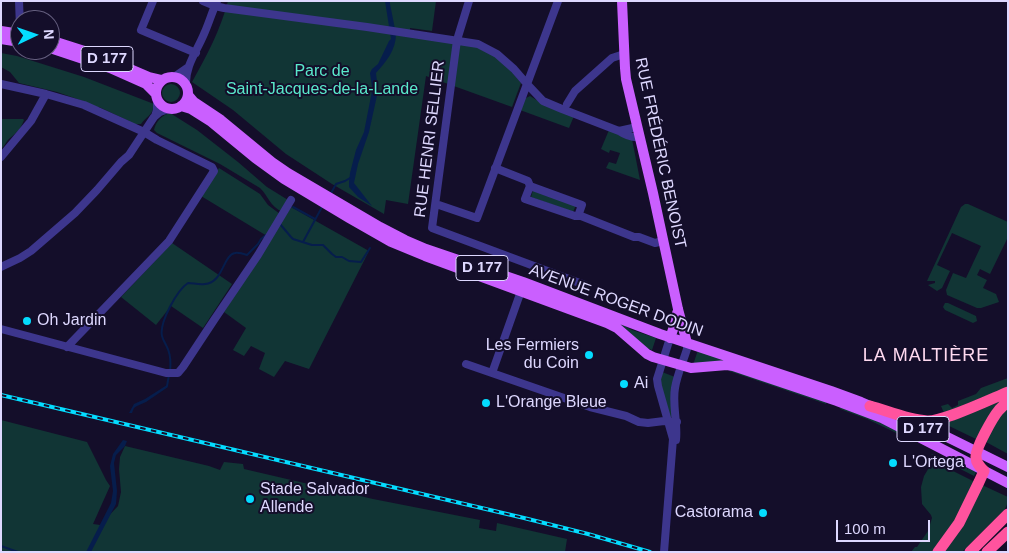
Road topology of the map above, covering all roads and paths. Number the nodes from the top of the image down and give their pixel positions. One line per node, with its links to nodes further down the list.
1 (153, 1): 10 (street)
2 (203, 1): 6 (street)
3 (470, 1): 7 (street, RUE HENRI SELLIER)
4 (558, 1): 16 (street)
5 (622, 1): 11 (main road, RUE FRÉDÉRIC BENOIST)
6 (216, 4): 7 (street); 10 (street)
7 (457, 40): 16 (street); 31 (street, RUE HENRI SELLIER)
8 (60, 43): 14 (main road, D 177)
9 (60, 51): 19 (main road, D 177)
10 (196, 54): 12 (street)
11 (624, 55): 20 (street); 25 (main road, RUE FRÉDÉRIC BENOIST)
12 (187, 68): 13 (street); 17 (street)
13 (174, 77): 14 (main road); 17 (main road)
14 (162, 80): 19 (main road)
15 (1, 84): 18 (street)
16 (527, 84): 25 (street); 27 (street)
17 (187, 90): 21 (main road); 29 (main road, AVENUE ROGER DODIN)
18 (46, 94): 24 (street); 26 (street)
19 (156, 97): 22 (main road); 23 (street)
20 (567, 104)
21 (181, 106): 22 (main road); 29 (main road, AVENUE ROGER DODIN)
22 (168, 109): 23 (street)
23 (154, 118): 24 (street)
24 (144, 132): 35 (street); 42 (street)
25 (639, 132): 34 (main road, RUE FRÉDÉRIC BENOIST)
26 (2, 156)
27 (495, 168): 28 (street); 31 (street)
28 (530, 186): 33 (street); 33 (street)
29 (308, 189): 32 (main road, AVENUE ROGER DODIN)
30 (291, 200): 42 (street)
31 (436, 204): 36 (street, RUE HENRI SELLIER)
32 (351, 215): 37 (main road, AVENUE ROGER DODIN / D 177); 40 (main road, AVENUE ROGER DODIN / D 177)
33 (578, 216): 34 (street)
34 (663, 241): 38 (main road, RUE FRÉDÉRIC BENOIST)
35 (1, 267)
36 (585, 285)
37 (521, 291): 43 (main road, AVENUE ROGER DODIN / D 177); 46 (street)
38 (678, 309): 40 (main road, RUE FRÉDÉRIC BENOIST); 41 (main road, RUE FRÉDÉRIC BENOIST)
39 (1, 329): 42 (street)
40 (670, 338): 41 (main road, AVENUE ROGER DODIN / D 177); 43 (street)
41 (687, 343): 45 (street); 49 (main road, AVENUE ROGER DODIN / D 177)
42 (67, 347)
43 (663, 360): 45 (main road, AVENUE ROGER DODIN / D 177); 50 (street)
44 (466, 364): 46 (street)
45 (681, 366): 51 (street); 52 (main road, AVENUE ROGER DODIN / D 177)
46 (492, 373): 50 (street)
47 (1008, 392): 49 (highway)
48 (1008, 401): 53 (highway)
49 (870, 406): 53 (main road, AVENUE ROGER DODIN / D 177)
50 (667, 421): 51 (street); 60 (street)
51 (677, 422): 60 (street)
52 (931, 444): 53 (main road); 55 (main road, AVENUE ROGER DODIN / D 177)
53 (976, 455): 54 (main road, D 177); 55 (highway)
54 (1008, 467)
55 (986, 468): 56 (main road); 57 (main road, D 177); 62 (highway)
56 (1008, 474)
57 (1008, 483)
58 (1008, 514): 63 (highway)
59 (1008, 532): 64 (highway)
60 (666, 541): 61 (street)
61 (665, 552)
62 (938, 552)
63 (970, 552)
64 (987, 552)

